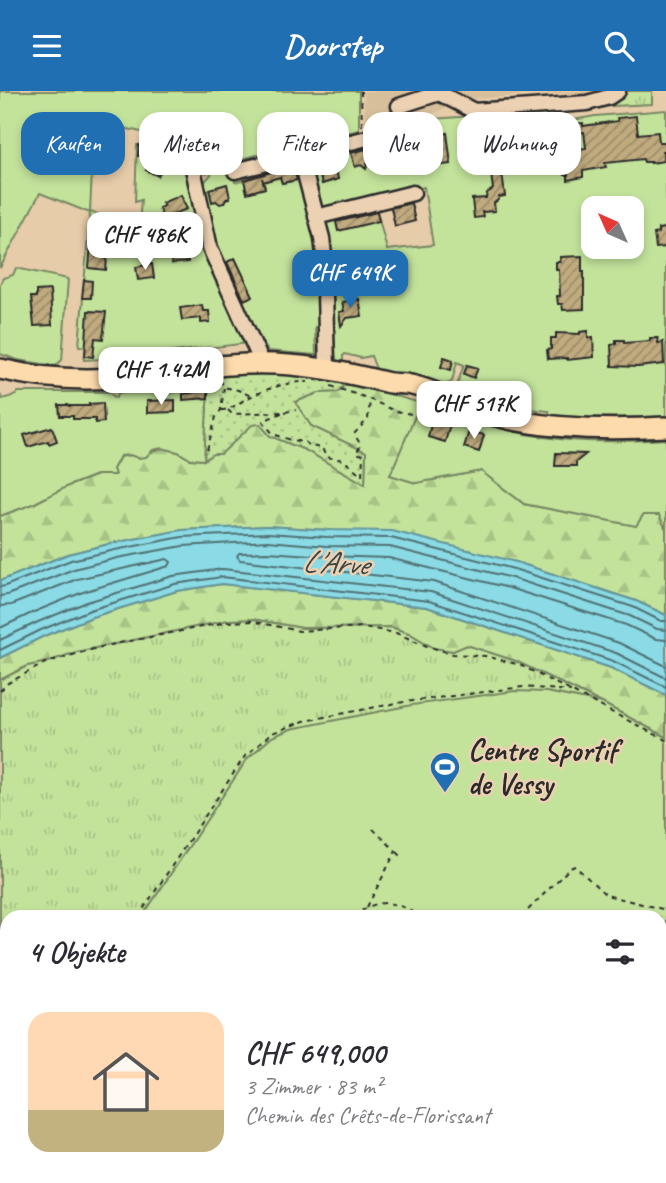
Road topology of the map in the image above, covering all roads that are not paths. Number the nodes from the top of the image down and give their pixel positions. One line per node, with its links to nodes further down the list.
1 (618, 91): 2 (street)
2 (399, 106)
3 (194, 175): 7 (street)
4 (305, 175): 6 (street)
5 (413, 193): 6 (street)
6 (316, 217): 9 (street)
7 (259, 363): 8 (main road); 9 (main road)
8 (0, 369)
9 (329, 377): 10 (main road)
10 (666, 427)

